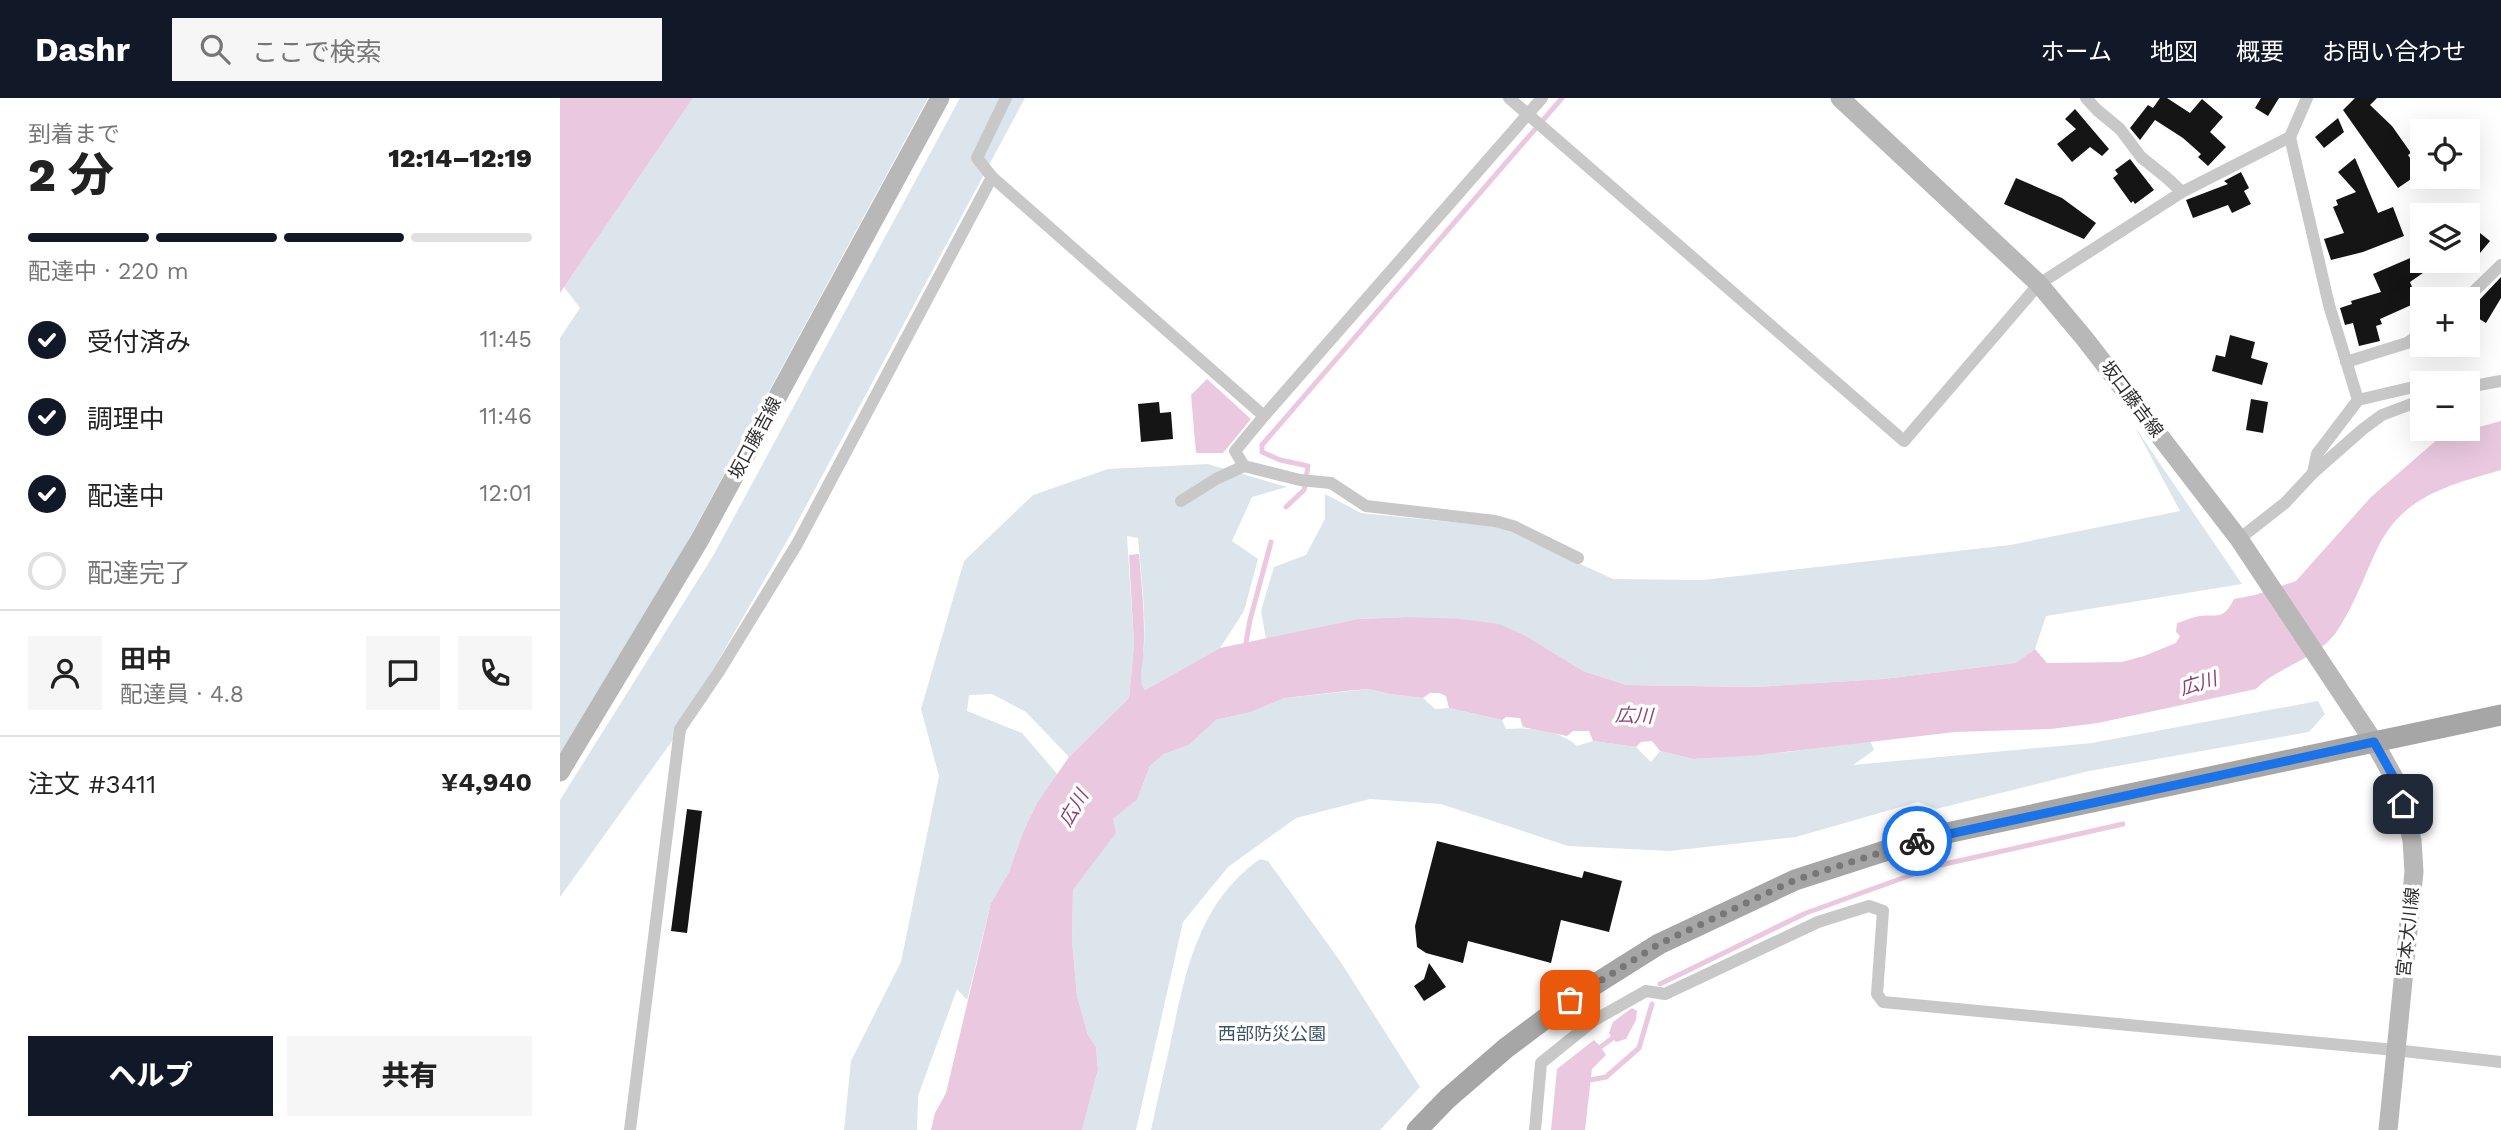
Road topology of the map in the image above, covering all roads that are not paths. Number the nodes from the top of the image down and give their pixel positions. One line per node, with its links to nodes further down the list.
1 (940, 98): 30 (main road, 坂口藤吉線)
2 (1006, 98): 10 (street)
3 (1509, 98): 8 (street)
4 (1542, 98): 8 (street)
5 (1840, 98): 13 (main road, 坂口藤吉線)
6 (2086, 98): 11 (street)
7 (2307, 98): 9 (street)
8 (1530, 116): 13 (street); 22 (street)
9 (2290, 137): 11 (street); 16 (street)
10 (992, 177): 22 (street); 33 (street)
11 (2182, 192): 13 (street)
12 (2501, 265): 14 (street)
13 (2039, 285): 26 (main road, 坂口藤吉線)
14 (2478, 287)
15 (2410, 341): 16 (street)
16 (2346, 362): 20 (street)
17 (2501, 381): 18 (street)
18 (2480, 385)
19 (2410, 388): 20 (street)
20 (2358, 400): 24 (street)
21 (2410, 404): 24 (street)
22 (1264, 416): 23 (street)
23 (1244, 466): 25 (street); 27 (street)
24 (2313, 473): 26 (street)
25 (1181, 501)
26 (2242, 544): 29 (main road, 坂口藤吉線)
27 (1578, 558)
28 (2501, 715): 29 (main road)
29 (2374, 742): 31 (main road, 宮本大川線); 34 (main road)
30 (560, 772)
31 (2395, 1050): 32 (street); 35 (street); 36 (main road, 宮本大川線)
32 (2501, 1062)
33 (630, 1130)
34 (1417, 1130)
35 (1535, 1130)
36 (2388, 1130)

